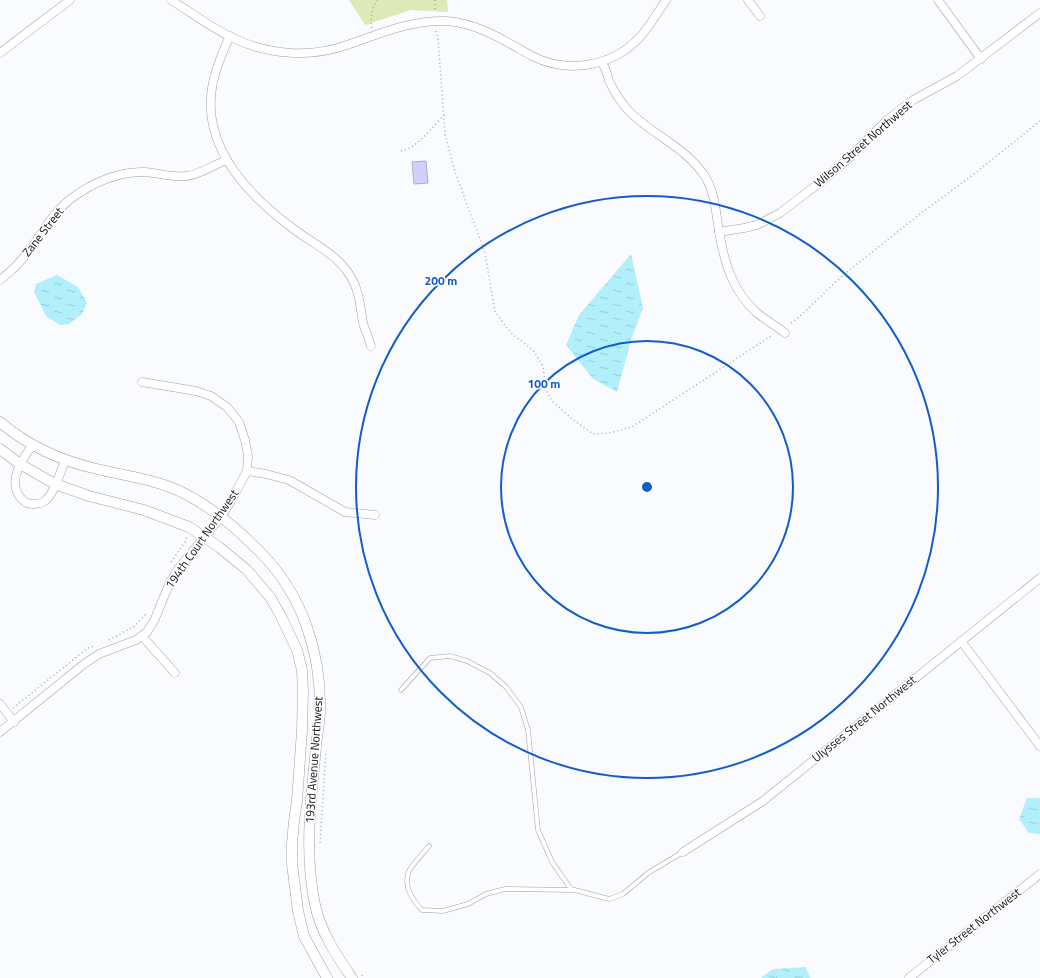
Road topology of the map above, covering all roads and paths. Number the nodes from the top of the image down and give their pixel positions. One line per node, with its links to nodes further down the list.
1 (70, 0): 14 (street)
2 (171, 0): 13 (street)
3 (377, 0): 12 (path)
4 (435, 0): 8 (path)
5 (666, 0): 16 (street)
6 (748, 0): 10 (street)
7 (938, 0): 15 (street)
8 (435, 12)
9 (1040, 13): 15 (street, Wilson Street Northwest)
10 (760, 16)
11 (435, 27): 17 (path)
12 (373, 35): 13 (street); 16 (street)
13 (230, 36): 20 (street)
14 (0, 53)
15 (982, 59): 21 (street, Wilson Street Northwest)
16 (601, 62): 21 (street)
17 (444, 115): 19 (path); 25 (path)
18 (1040, 121): 23 (path)
19 (401, 152)
20 (226, 160): 22 (street, Zane Street); 26 (street)
21 (719, 232): 24 (street)
22 (0, 280)
23 (790, 323)
24 (785, 333)
25 (771, 336)
26 (371, 346)
27 (142, 382): 33 (street, 194th Court Northwest)
28 (0, 422): 29 (street, 193rd Avenue Northwest)
29 (33, 444): 31 (street, 193rd Avenue Northwest); 32 (street)
30 (0, 449): 32 (street, 193rd Avenue Northwest)
31 (65, 460): 34 (street); 36 (street, 193rd Avenue Northwest)
32 (20, 464): 34 (street, 193rd Avenue Northwest); 34 (street)
33 (247, 471): 35 (street); 36 (street, 194th Court Northwest)
34 (55, 484): 38 (street, 193rd Avenue Northwest)
35 (376, 515)
36 (221, 517): 38 (street, 194th Court Northwest); 58 (street, 193rd Avenue Northwest)
37 (189, 533): 39 (path)
38 (204, 537): 42 (street, 194th Court Northwest); 57 (street, 193rd Avenue Northwest)
39 (170, 564)
40 (1040, 578): 44 (street, Ulysses Street Northwest)
41 (149, 612): 43 (path)
42 (142, 636): 46 (street); 50 (street, 194th Court Northwest)
43 (109, 640)
44 (961, 642): 52 (street); 54 (street, Ulysses Street Northwest)
45 (95, 645): 49 (path)
46 (175, 674)
47 (401, 690): 56 (lane)
48 (0, 704): 49 (street)
49 (7, 713): 50 (street)
50 (14, 722): 51 (street, 194th Court Northwest)
51 (0, 732)
52 (1040, 746)
53 (429, 846): 56 (lane)
54 (683, 852): 56 (lane)
55 (1040, 874): 59 (street, Tyler Street Northwest)
56 (576, 890)
57 (327, 978)
58 (352, 978)
59 (909, 978)

